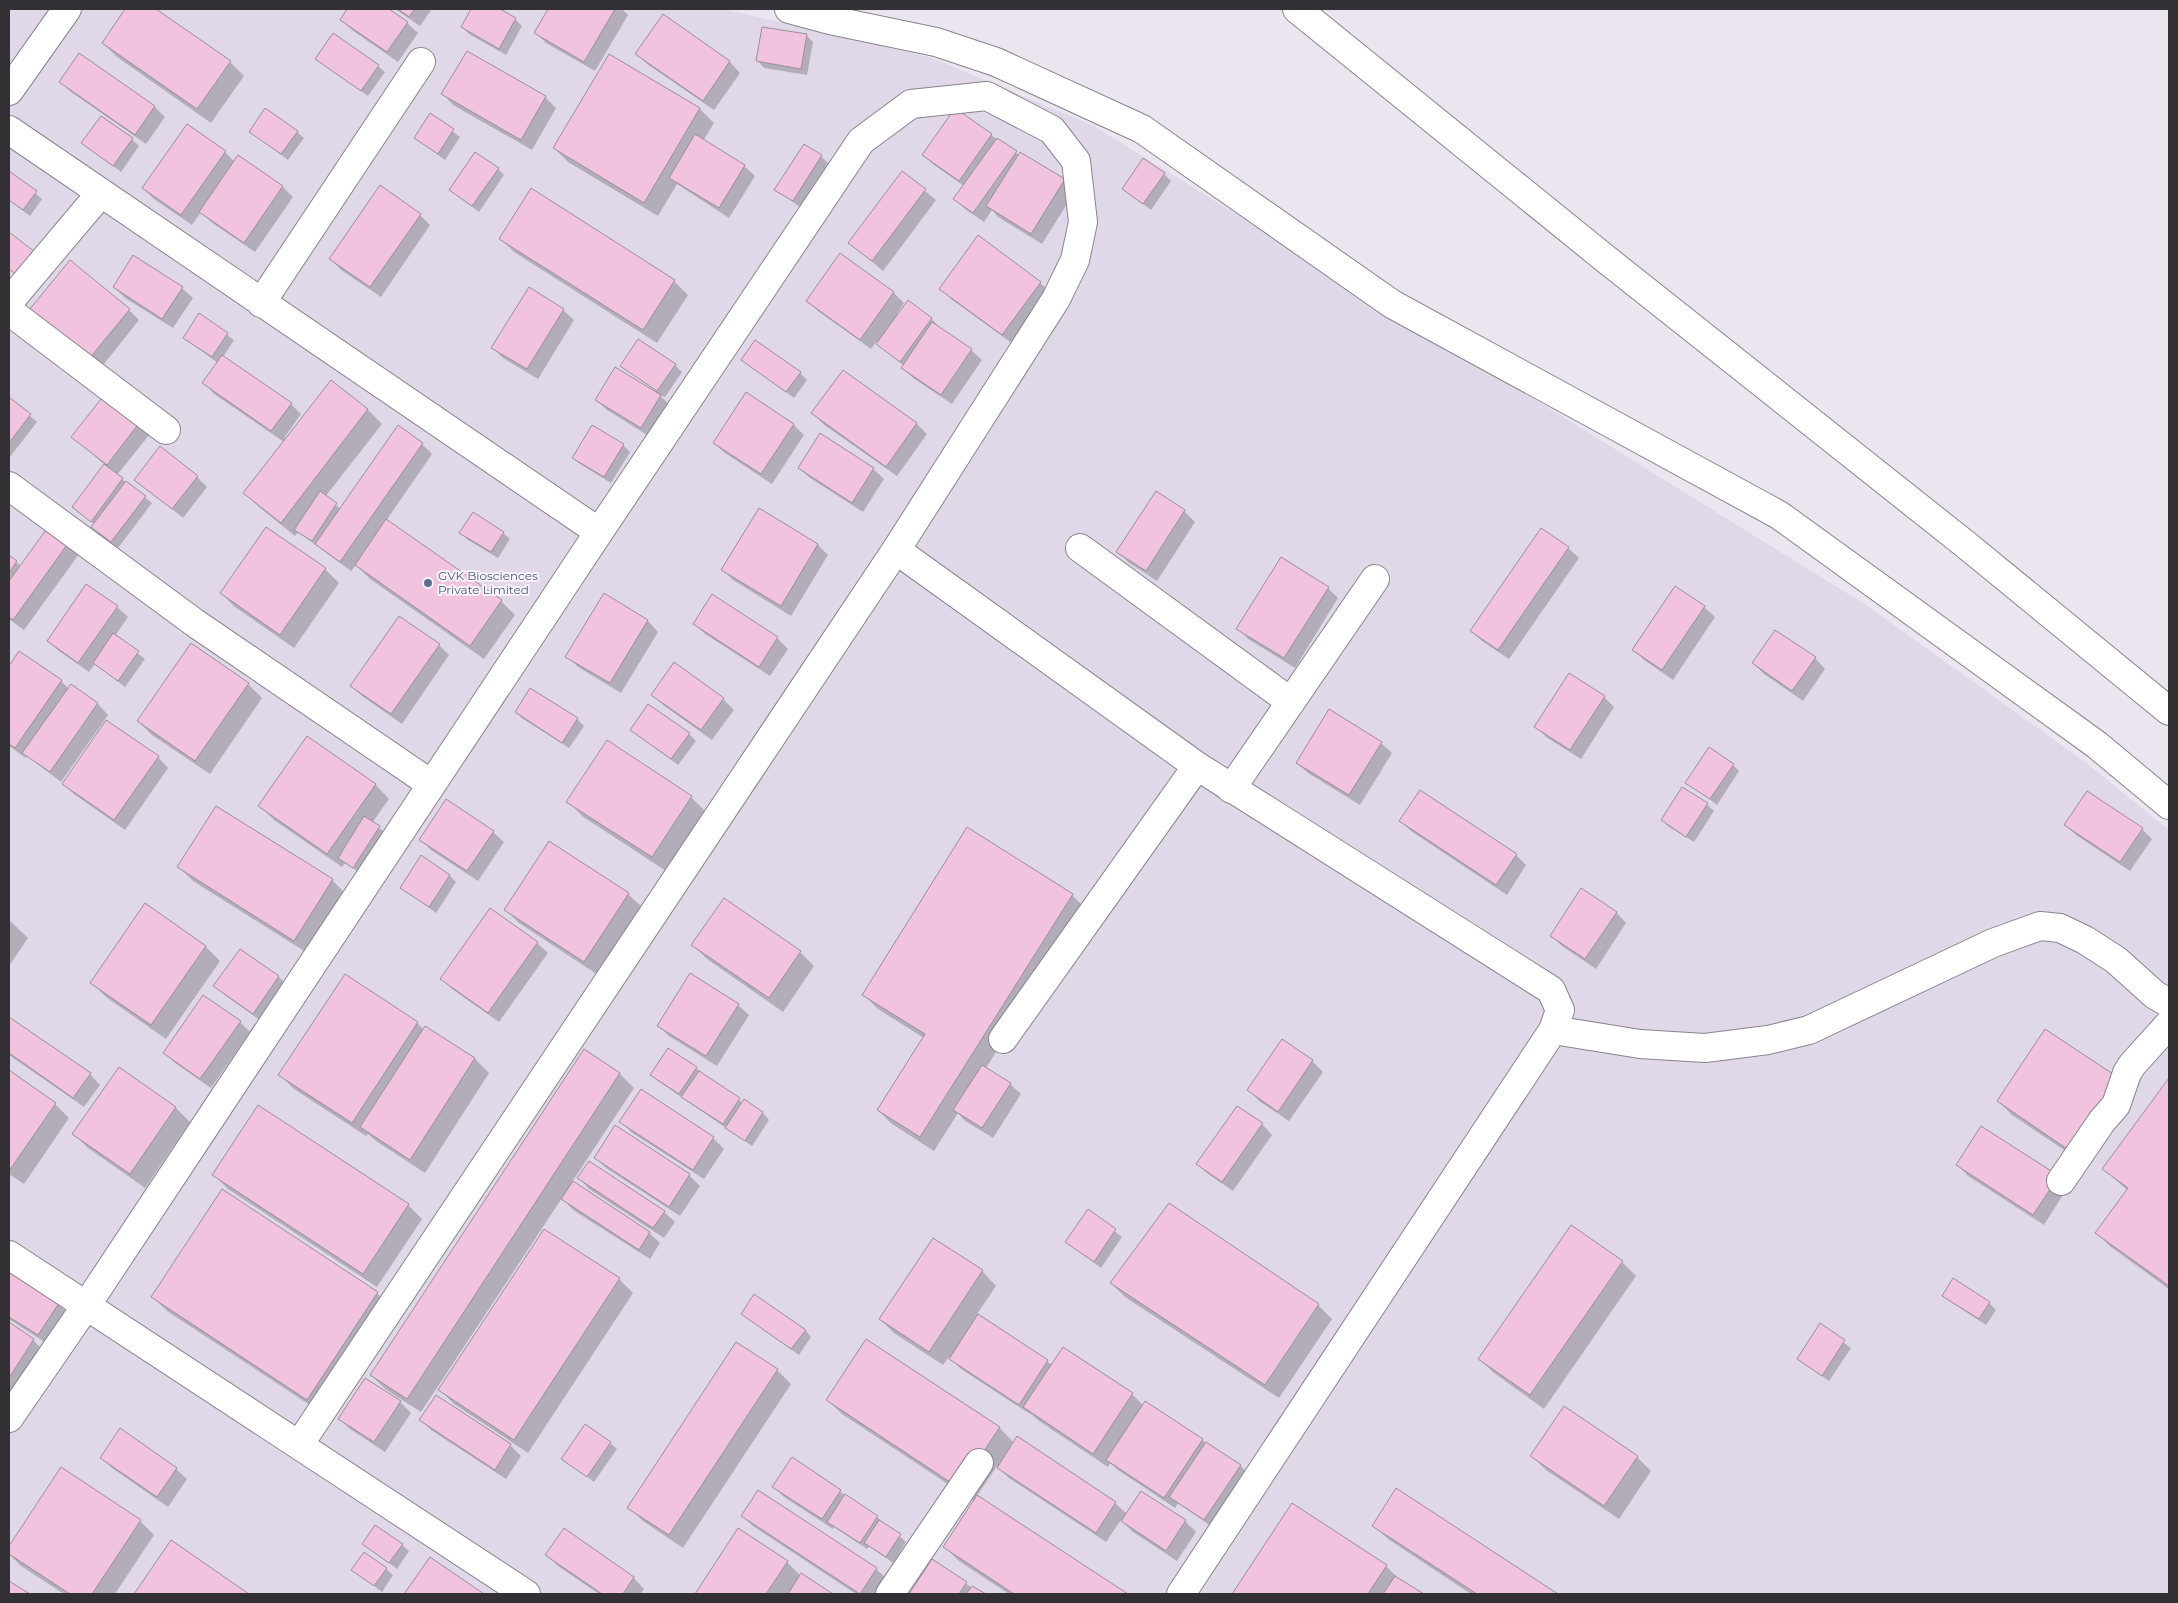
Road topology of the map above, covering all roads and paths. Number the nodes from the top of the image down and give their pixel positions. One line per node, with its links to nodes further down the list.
1 (67, 9): 6 (street)
2 (789, 9): 5 (street)
3 (1297, 9): 20 (street)
4 (421, 62): 11 (street)
5 (996, 62): 7 (street); 24 (street)
6 (9, 90)
7 (987, 96): 15 (street); 17 (street)
8 (9, 130): 9 (street)
9 (100, 194): 10 (street); 11 (street)
10 (9, 302)
11 (261, 303): 15 (street)
12 (9, 311): 13 (street)
13 (166, 430)
14 (9, 486): 22 (street)
15 (599, 532): 22 (street)
16 (1080, 548): 19 (street)
17 (896, 550): 21 (street); 33 (street)
18 (1375, 579): 19 (street)
19 (1291, 702): 23 (street)
20 (2169, 712)
21 (1197, 766): 23 (street); 28 (street)
22 (431, 784): 31 (street)
23 (1232, 789): 27 (street)
24 (2169, 805)
25 (2169, 1003): 27 (street)
26 (2169, 1024): 29 (street)
27 (1553, 1030): 37 (street)
28 (1003, 1039)
29 (2061, 1181)
30 (9, 1255): 31 (street)
31 (86, 1306): 32 (street); 33 (street)
32 (9, 1418)
33 (299, 1446): 35 (street)
34 (979, 1463): 36 (street)
35 (526, 1594)
36 (890, 1594)
37 (1181, 1594)

